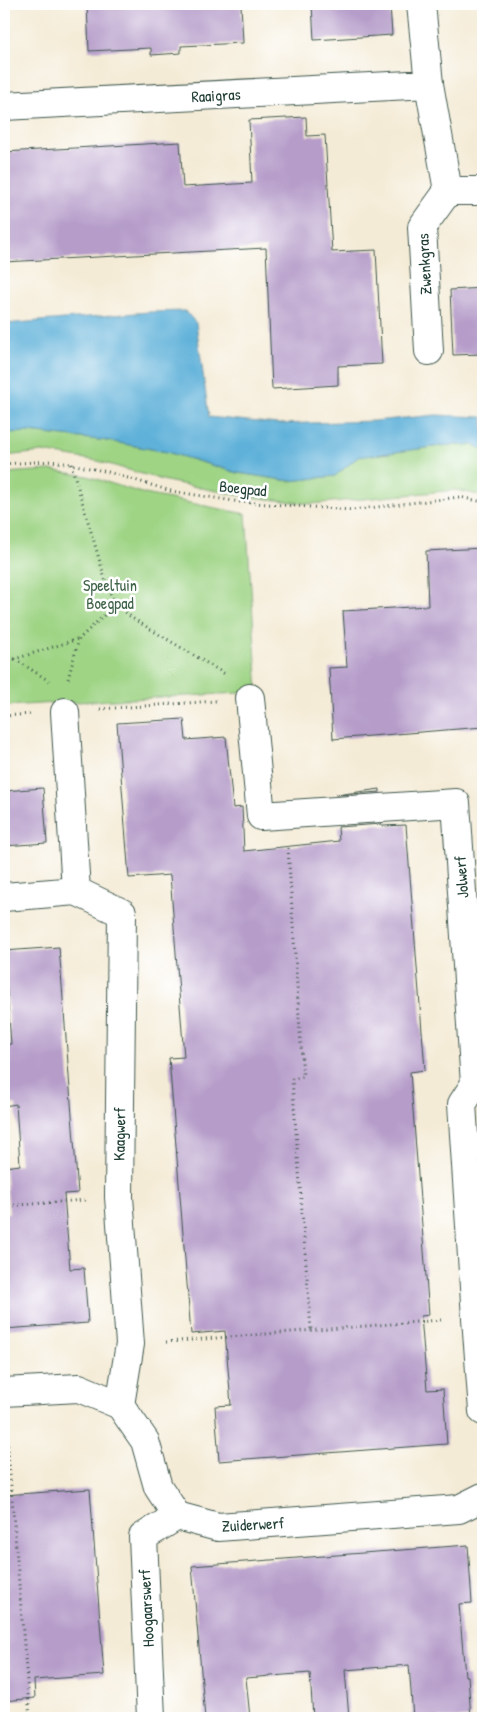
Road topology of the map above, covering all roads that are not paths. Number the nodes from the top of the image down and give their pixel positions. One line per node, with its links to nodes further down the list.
1 (421, 4): 2 (street)
2 (428, 84): 3 (street, Raaigras); 4 (street)
3 (4, 106)
4 (448, 191): 5 (street); 6 (street, Zwenkgras)
5 (483, 191)
6 (429, 351)
7 (250, 698): 11 (street, Jolwerf)
8 (65, 701): 9 (street)
9 (76, 891): 10 (street); 13 (street, Kaagwerf)
10 (4, 897)
11 (474, 921): 14 (street, Jolwerf)
12 (4, 1392): 13 (street)
13 (120, 1406): 16 (street)
14 (483, 1411)
15 (483, 1497): 16 (street, Zuiderwerf)
16 (177, 1516): 18 (street, Hoogaarswerf)
17 (143, 1718): 18 (street)
18 (151, 1718)

